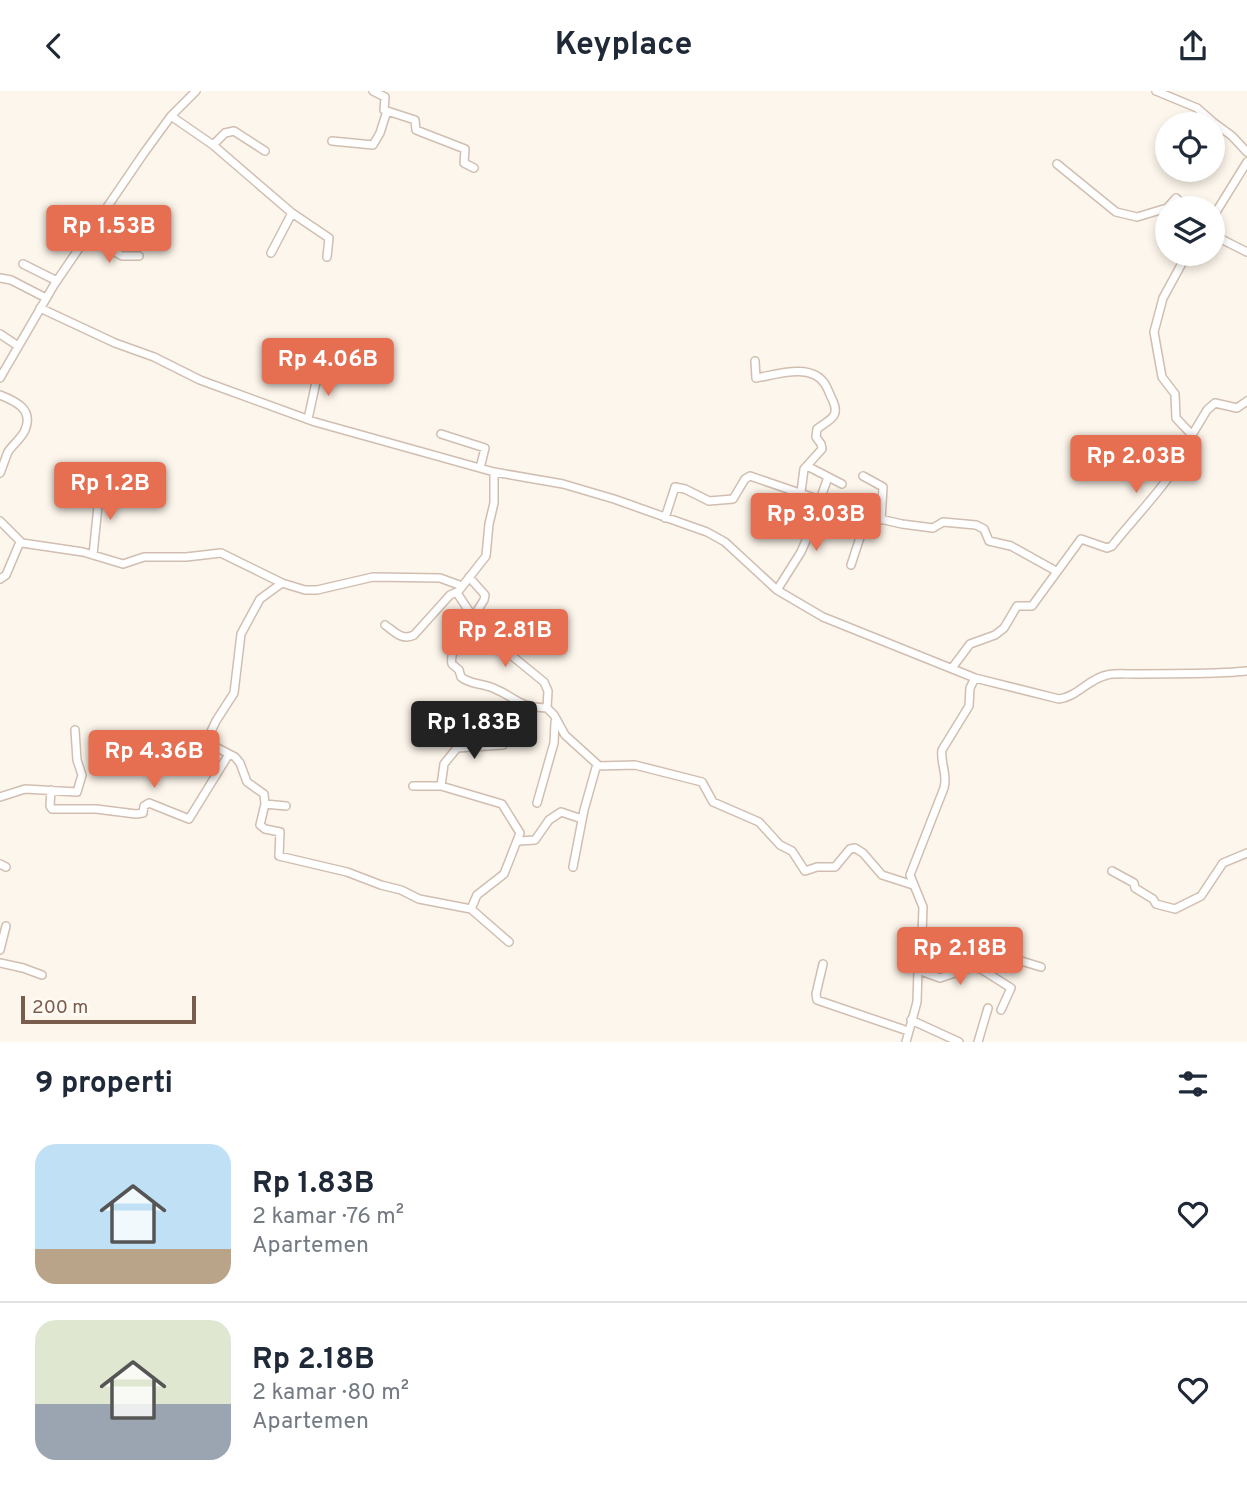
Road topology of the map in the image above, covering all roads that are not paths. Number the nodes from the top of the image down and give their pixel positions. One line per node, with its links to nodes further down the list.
1 (196, 91): 5 (street)
2 (373, 91): 4 (street)
3 (1156, 91): 9 (street)
4 (387, 111): 6 (street); 12 (street)
5 (171, 116): 7 (street); 16 (street)
6 (332, 141)
7 (213, 145): 8 (street); 15 (street)
8 (265, 151)
9 (1247, 152)
10 (1247, 162): 13 (street)
11 (1057, 165): 14 (street)
12 (474, 168)
13 (1225, 198)
14 (1155, 212)
15 (292, 213): 19 (street); 21 (street)
16 (87, 236): 20 (street); 25 (street)
17 (1225, 241): 18 (street)
18 (1247, 252)
19 (271, 253)
20 (139, 255)
21 (327, 257)
22 (23, 264): 25 (street)
23 (1180, 266): 37 (street)
24 (0, 278): 26 (street)
25 (58, 278): 26 (street)
26 (46, 298): 27 (street)
27 (40, 308): 29 (street); 35 (street)
28 (0, 334): 29 (street)
29 (18, 346): 32 (street)
30 (336, 361): 35 (street)
31 (755, 361): 38 (street)
32 (0, 378)
33 (0, 395): 41 (street)
34 (1247, 401): 37 (street)
35 (308, 419): 39 (street)
36 (441, 434): 39 (street)
37 (1192, 435): 55 (street)
38 (807, 466): 43 (street); 46 (street)
39 (480, 468): 40 (street)
40 (494, 472): 49 (street); 56 (street)
41 (0, 473)
42 (863, 476): 50 (street)
43 (828, 477): 44 (street); 47 (street)
44 (842, 484)
45 (100, 485): 53 (street)
46 (801, 492): 47 (street); 49 (street)
47 (822, 500): 48 (street); 60 (street)
48 (867, 516): 50 (street); 54 (street)
49 (665, 518): 60 (street)
50 (881, 520): 55 (street)
51 (0, 521): 52 (street)
52 (20, 542): 53 (street); 57 (street)
53 (93, 555): 58 (street)
54 (851, 565)
55 (1056, 571): 63 (street)
56 (469, 577): 59 (street); 61 (street)
57 (0, 579)
58 (282, 583): 59 (street); 70 (street)
59 (459, 589): 61 (street); 62 (street)
60 (776, 590): 63 (street)
61 (476, 617): 66 (street); 67 (street)
62 (385, 625)
63 (952, 668): 65 (street)
64 (1247, 671): 65 (street)
65 (975, 678): 84 (street)
66 (520, 705): 67 (street); 73 (street)
67 (547, 708): 68 (street)
68 (555, 717): 71 (street); 77 (street)
69 (75, 730): 74 (street)
70 (229, 754): 74 (street); 76 (street)
71 (597, 766): 79 (street); 84 (street)
72 (413, 786): 73 (street)
73 (441, 786): 80 (street)
74 (51, 790): 75 (street)
75 (0, 797)
76 (265, 803): 78 (street); 85 (street)
77 (537, 803)
78 (286, 806)
79 (582, 820): 80 (street); 82 (street)
80 (519, 841): 85 (street)
81 (1247, 853): 83 (street)
82 (573, 867)
83 (1112, 871)
84 (914, 885): 93 (street)
85 (471, 909): 87 (street)
86 (6, 926): 88 (street)
87 (509, 942)
88 (0, 950)
89 (0, 963): 94 (street)
90 (823, 964): 98 (street)
91 (1041, 967): 92 (street)
92 (981, 969): 93 (street); 96 (street)
93 (918, 971): 97 (street)
94 (42, 975)
95 (988, 1008): 101 (street)
96 (1001, 1010)
97 (911, 1020): 98 (street); 100 (street)
98 (908, 1031): 99 (street)
99 (906, 1042)
100 (959, 1042)
101 (978, 1042)

